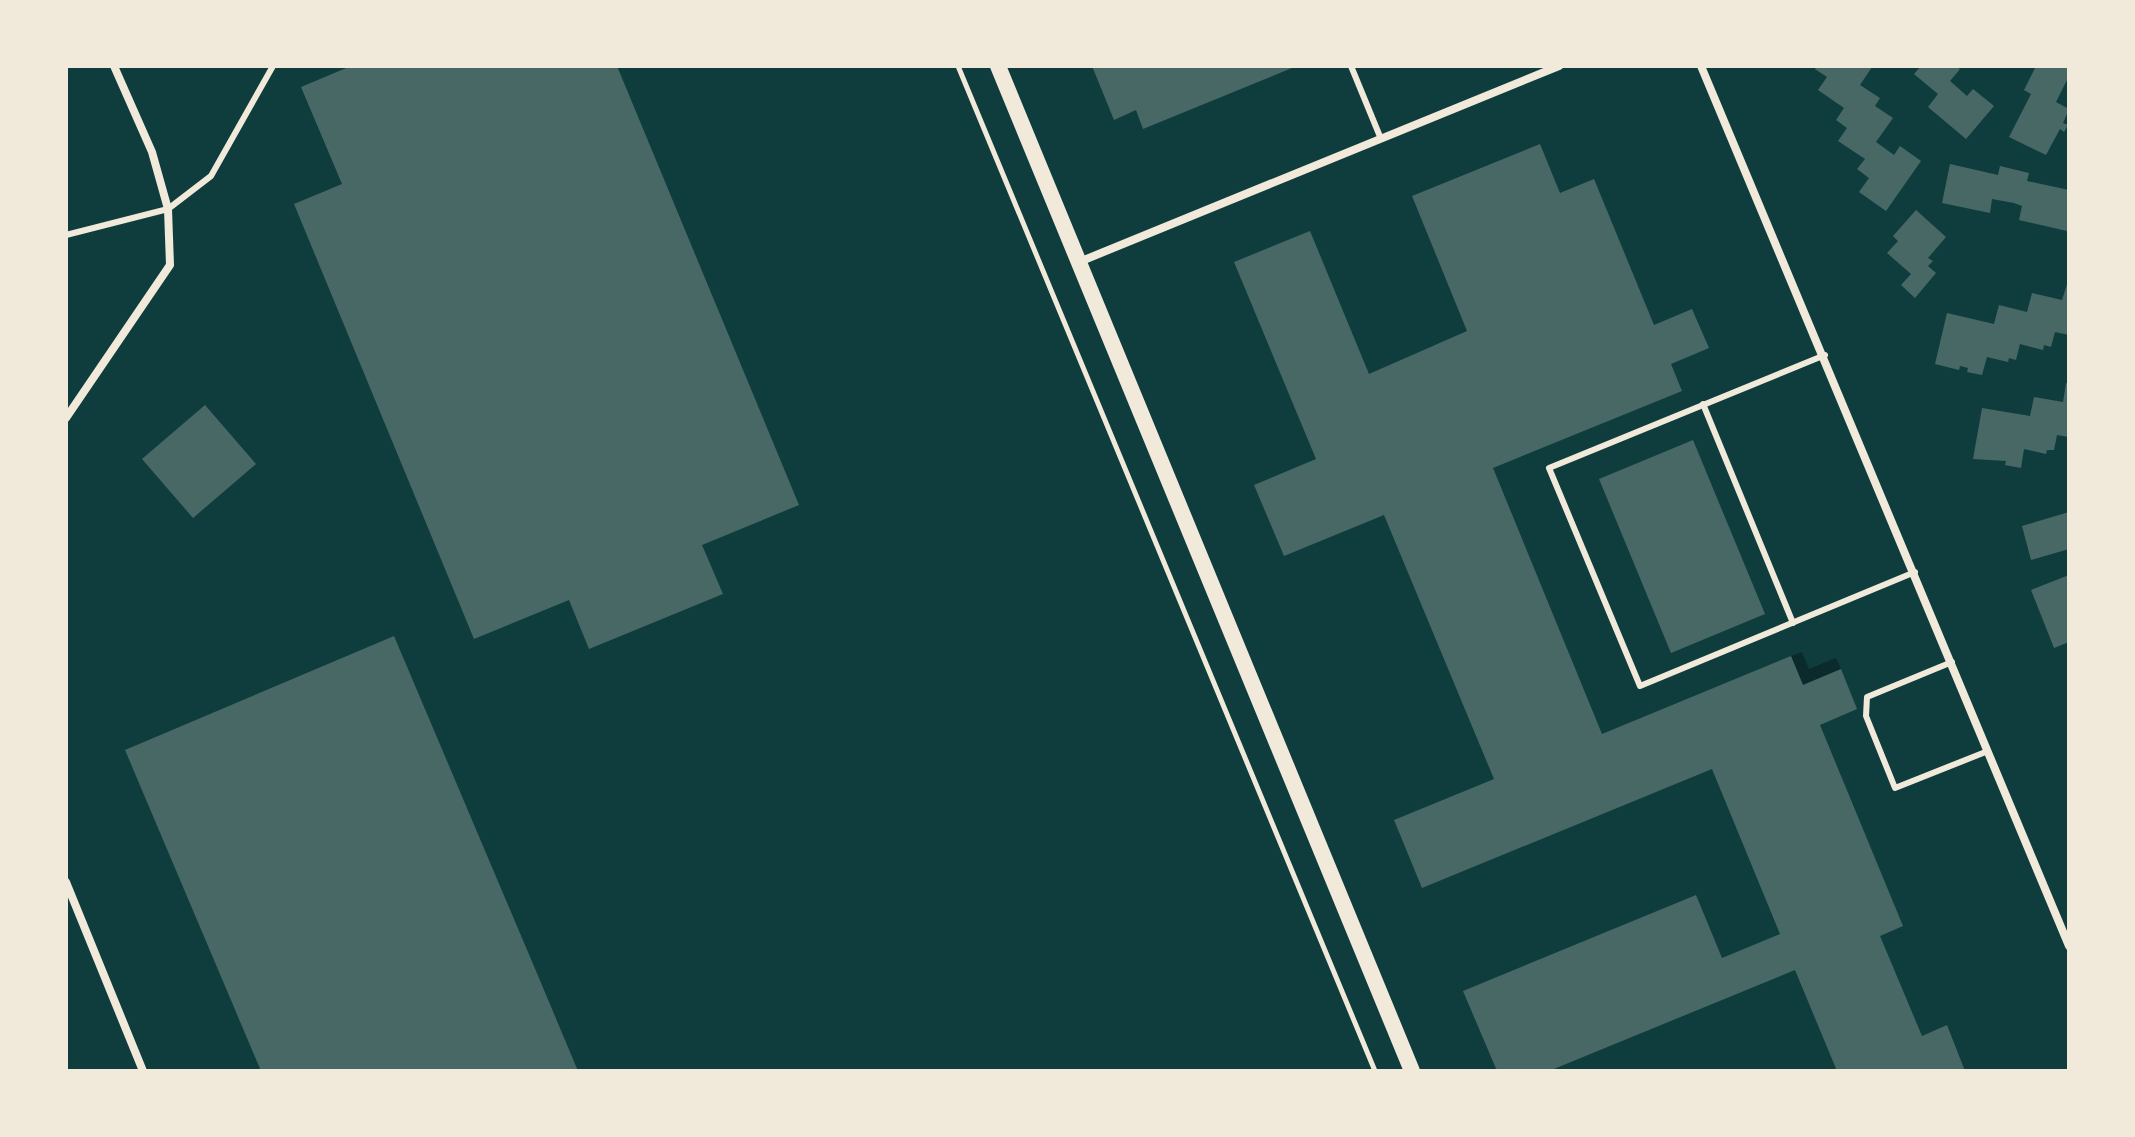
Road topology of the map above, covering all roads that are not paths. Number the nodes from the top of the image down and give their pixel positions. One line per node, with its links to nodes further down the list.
1 (114, 66): 8 (street)
2 (273, 66): 8 (lane)
3 (998, 66): 10 (main road)
4 (1351, 66): 7 (lane)
5 (1559, 66): 7 (street)
6 (1701, 66): 11 (street)
7 (1381, 139): 10 (street)
8 (168, 209): 9 (lane); 13 (street)
9 (66, 235)
10 (1078, 262): 21 (main road)
11 (1825, 355): 12 (lane); 14 (street)
12 (1703, 404): 15 (lane); 15 (lane)
13 (66, 418)
14 (1915, 572): 15 (lane); 16 (street)
15 (1793, 623)
16 (1952, 662): 17 (street); 17 (lane)
17 (1988, 751): 19 (street)
18 (66, 882): 20 (street)
19 (2069, 946)
20 (143, 1071)
21 (1412, 1071)

